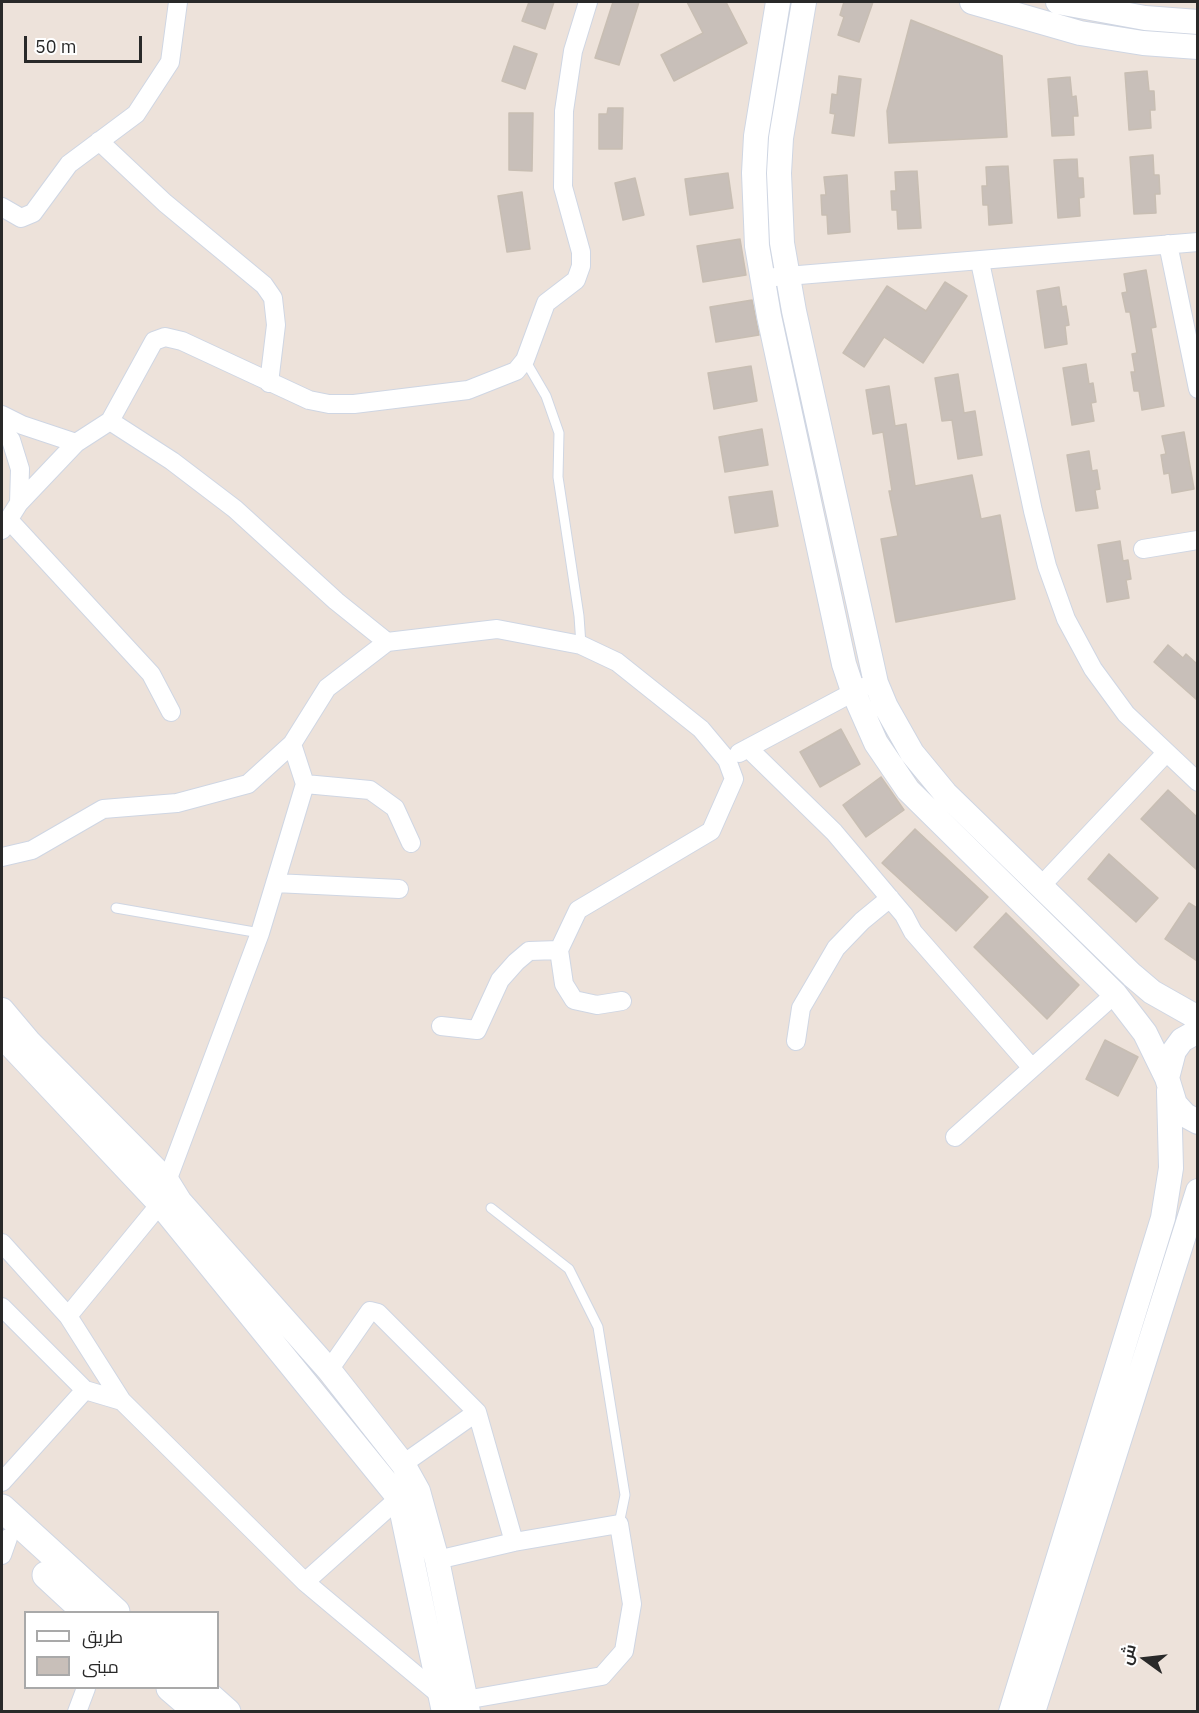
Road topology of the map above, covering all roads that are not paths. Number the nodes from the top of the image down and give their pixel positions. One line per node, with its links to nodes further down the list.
1 (178, 2): 9 (street)
2 (588, 2): 16 (street)
3 (778, 2): 15 (street)
4 (804, 2): 14 (street)
5 (972, 2): 8 (street)
6 (1058, 2): 7 (street)
7 (1197, 22)
8 (1197, 47)
9 (99, 141): 10 (street); 17 (street)
10 (2, 207)
11 (1197, 242): 12 (street)
12 (1168, 244): 13 (street); 18 (street)
13 (981, 262): 14 (street); 34 (street)
14 (786, 275): 15 (street); 29 (street)
15 (762, 278): 30 (street)
16 (525, 360): 17 (street); 28 (lane)
17 (269, 382): 20 (street)
18 (1197, 390)
19 (2, 415): 22 (street)
20 (110, 422): 22 (street); 27 (street)
21 (2, 429): 23 (street)
22 (75, 443): 23 (street)
23 (19, 503): 24 (street)
24 (5, 525): 31 (street)
25 (1197, 540): 26 (street)
26 (1143, 549)
27 (387, 642): 28 (street); 32 (street)
28 (581, 645): 35 (street)
29 (876, 683): 30 (street); 41 (street)
30 (853, 691): 33 (street); 43 (street)
31 (171, 712)
32 (292, 744): 37 (street); 39 (street)
33 (748, 748): 35 (street); 44 (street)
34 (1166, 753): 36 (street); 41 (street)
35 (727, 760): 48 (street)
36 (1197, 782)
37 (305, 784): 38 (street); 40 (street)
38 (411, 843)
39 (2, 857)
40 (275, 883): 42 (street); 47 (street)
41 (1040, 887): 43 (street); 46 (street); 52 (street)
42 (399, 889)
43 (1013, 894): 46 (street)
44 (890, 898): 56 (street); 57 (street)
45 (116, 908): 47 (lane)
46 (1034, 914): 49 (street)
47 (260, 933): 61 (street)
48 (559, 950): 50 (street); 53 (street)
49 (1115, 994): 57 (street); 58 (street)
50 (622, 1001)
51 (2, 1010): 61 (street)
52 (1197, 1018)
53 (441, 1026)
54 (1197, 1030): 58 (street)
55 (2, 1036): 63 (street)
56 (796, 1041)
57 (1032, 1068): 60 (street)
58 (1168, 1085): 59 (street); 80 (street)
59 (1197, 1122)
60 (955, 1137)
61 (167, 1181): 68 (street)
62 (1197, 1191): 80 (street)
63 (160, 1204): 67 (street); 74 (street)
64 (491, 1208): 76 (lane)
65 (2, 1243): 67 (street)
66 (2, 1307): 69 (street)
67 (68, 1317): 70 (street)
68 (328, 1370): 71 (street); 72 (street)
69 (85, 1390): 70 (street); 73 (street)
70 (122, 1401): 81 (street)
71 (477, 1412): 72 (street); 78 (street)
72 (403, 1464): 79 (street)
73 (2, 1482)
74 (399, 1498): 81 (street); 88 (street)
75 (2, 1508): 83 (main road)
76 (619, 1524): 78 (street); 88 (street)
77 (4, 1542): 82 (main road)
78 (514, 1542): 79 (street)
79 (437, 1560): 84 (street)
80 (1069, 1562): 92 (street); 93 (street)
81 (305, 1582): 88 (street)
82 (85, 1611)
83 (115, 1611)
84 (459, 1667): 88 (street); 88 (street)
85 (86, 1689): 89 (street)
86 (171, 1689): 90 (main road)
87 (201, 1689): 91 (main road)
88 (450, 1698)
89 (77, 1712)
90 (198, 1712)
91 (227, 1712)
92 (1011, 1712)
93 (1033, 1712)

